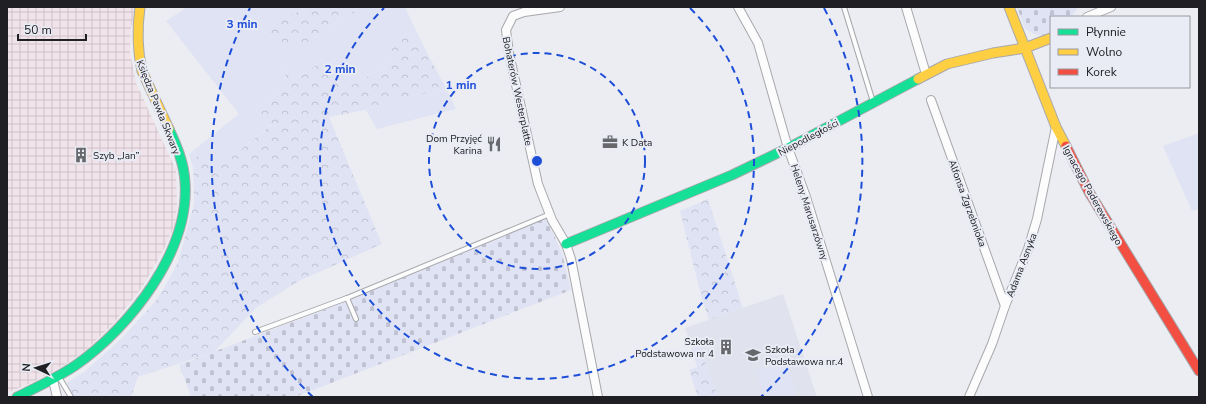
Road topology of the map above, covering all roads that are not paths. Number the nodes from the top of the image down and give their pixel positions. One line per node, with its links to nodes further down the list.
1 (140, 7): 23 (street, Księdza Pawła Skwary)
2 (560, 7): 16 (street, Bohaterów Westerplatte)
3 (738, 7): 15 (street, Heleny Marusarzówny)
4 (844, 7): 13 (lane)
5 (906, 7): 11 (street)
6 (1009, 7): 10 (street, Ignacego Paderewskiego)
7 (1111, 7): 8 (street)
8 (1089, 16)
9 (1050, 38): 10 (street, Niepodległości)
10 (1025, 48): 11 (street, Niepodległości); 14 (street, Ignacego Paderewskiego)
11 (926, 74): 13 (street, Niepodległości)
12 (931, 100): 19 (street, Alfonsa Zgrzebnioka)
13 (873, 102): 15 (street, Niepodległości)
14 (1056, 127): 19 (street, Adama Asnyka); 22 (street, Ignacego Paderewskiego)
15 (788, 148): 17 (street, Niepodległości); 28 (street, Heleny Marusarzówny)
16 (550, 214): 17 (street, Bohaterów Westerplatte); 18 (lane)
17 (566, 244): 27 (street, Bohaterów Westerplatte)
18 (347, 298): 20 (lane); 21 (lane)
19 (1005, 306): 29 (street, Adama Asnyka)
20 (356, 319)
21 (255, 332)
22 (1199, 371)
23 (56, 378): 24 (street, Księdza Pawła Skwary); 25 (street); 26 (lane)
24 (16, 397)
25 (57, 397)
26 (71, 397)
27 (598, 397)
28 (868, 397)
29 (969, 397)

